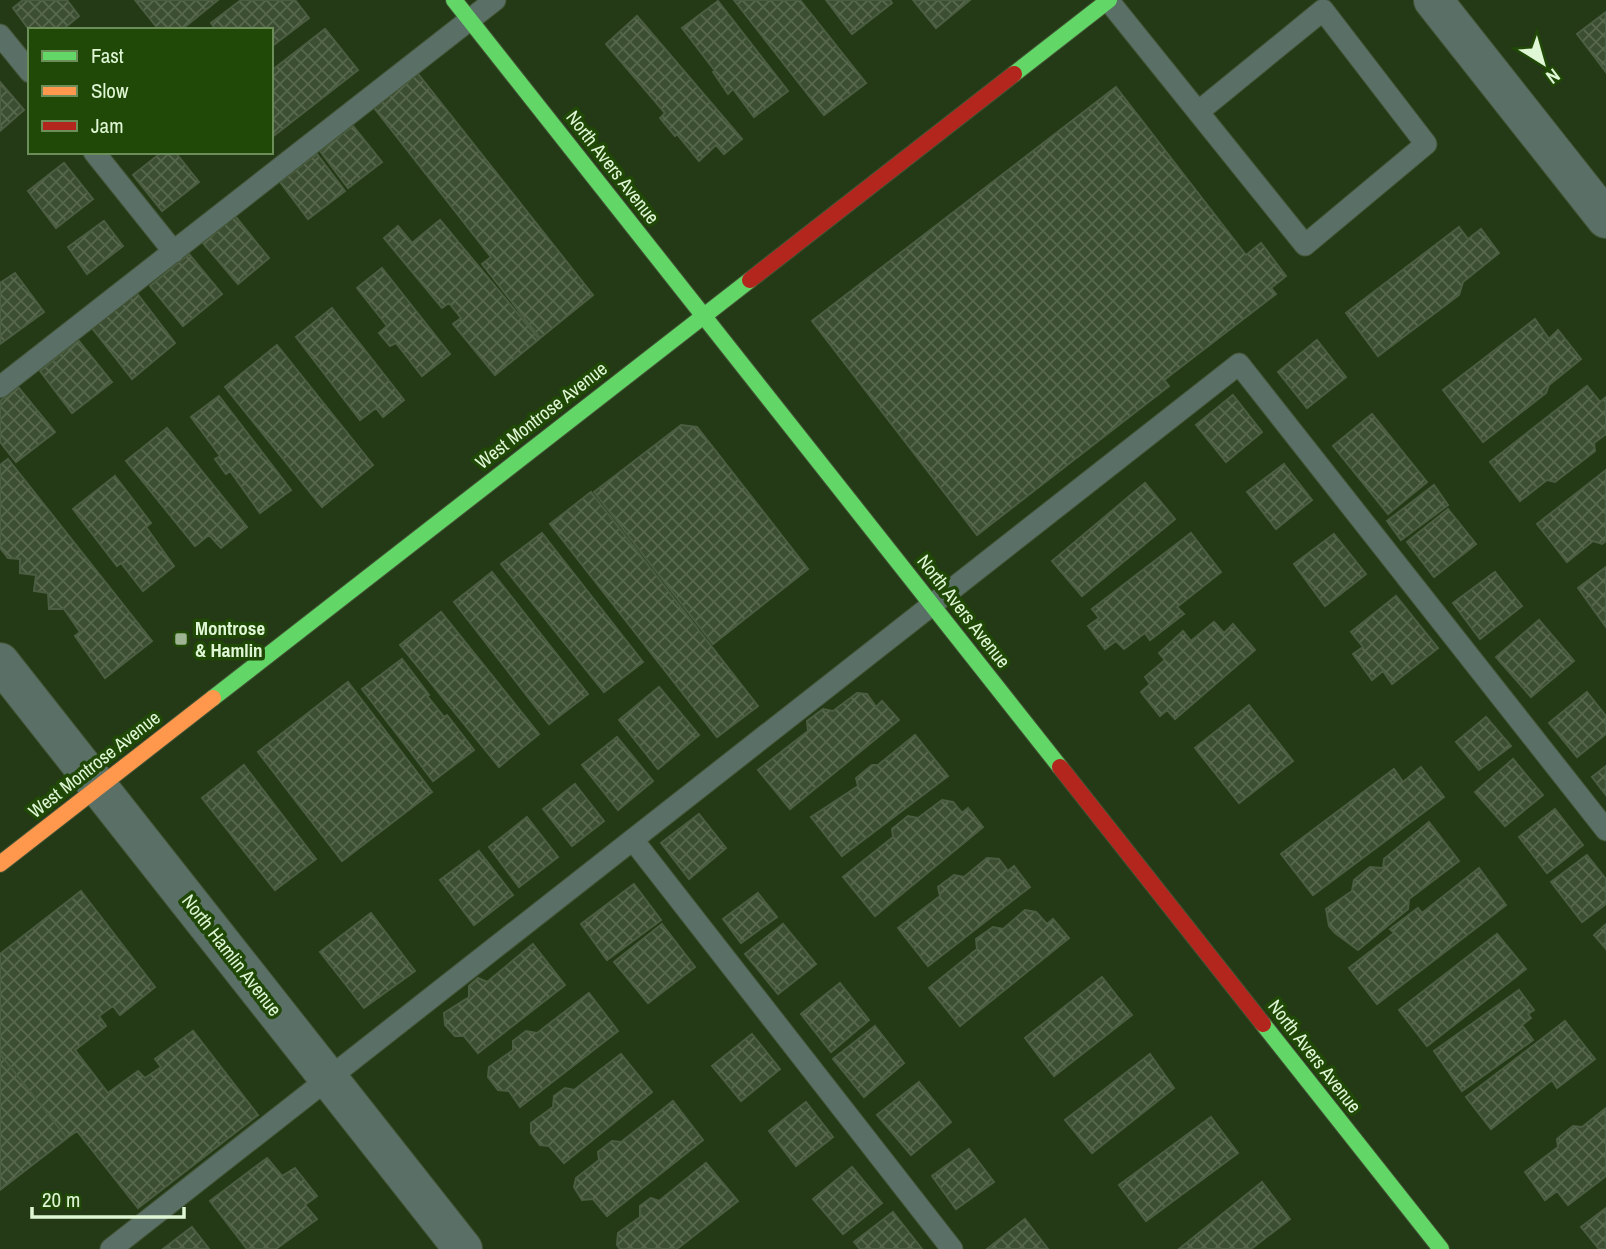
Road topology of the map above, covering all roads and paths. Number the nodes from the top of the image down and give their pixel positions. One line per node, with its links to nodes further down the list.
1 (454, 0): 5 (street, North Avers Avenue)
2 (495, 0): 5 (lane)
3 (1108, 0): 8 (lane); 12 (street, West Montrose Avenue)
4 (1433, 0): 10 (street)
5 (470, 20): 11 (lane); 12 (street, North Avers Avenue)
6 (0, 34): 7 (lane)
7 (28, 69)
8 (1198, 112): 8 (lane)
9 (96, 154): 11 (lane)
10 (1606, 219)
11 (174, 252): 13 (lane)
12 (704, 316): 14 (street, North Avers Avenue); 16 (street, West Montrose Avenue)
13 (0, 387)
14 (932, 605): 17 (lane); 18 (lane); 24 (street, North Avers Avenue)
15 (0, 662): 16 (street, North Hamlin Avenue)
16 (99, 787): 19 (street, West Montrose Avenue); 20 (street, North Hamlin Avenue)
17 (1606, 830)
18 (633, 840): 20 (lane); 23 (lane)
19 (0, 863)
20 (328, 1078): 21 (lane); 22 (street, North Hamlin Avenue)
21 (111, 1249)
22 (463, 1249)
23 (952, 1249)
24 (1441, 1249)

